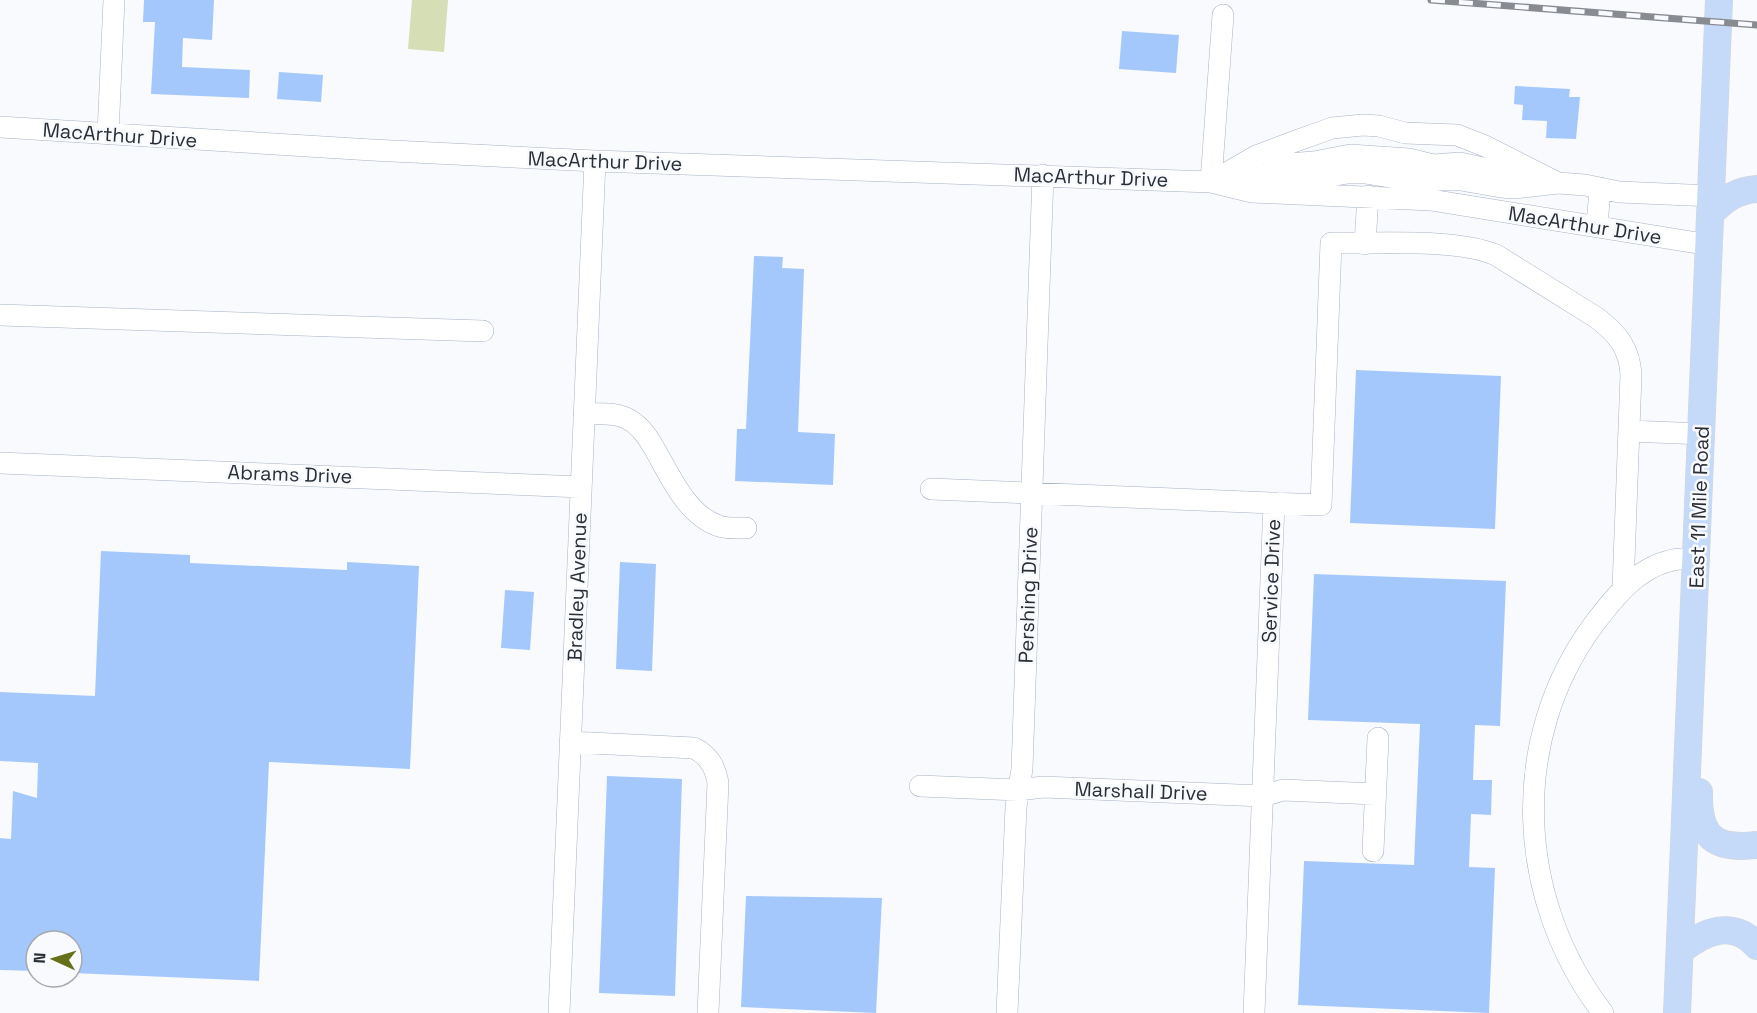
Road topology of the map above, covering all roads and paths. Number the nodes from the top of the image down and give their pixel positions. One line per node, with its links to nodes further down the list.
1 (114, 0): 5 (street)
2 (1719, 0): 13 (main road, East 11 Mile Road)
3 (1223, 15): 8 (street)
4 (0, 127): 5 (street, MacArthur Drive)
5 (108, 134): 6 (street, MacArthur Drive)
6 (595, 161): 7 (street, MacArthur Drive); 19 (street, Bradley Avenue)
7 (1043, 176): 8 (street, MacArthur Drive); 25 (street, Pershing Drive)
8 (1219, 177): 9 (street); 9 (street); 12 (street, MacArthur Drive)
9 (1550, 180): 10 (street, MacArthur Drive)
10 (1600, 188): 13 (street, MacArthur Drive); 14 (street)
11 (1757, 189): 13 (main road)
12 (1368, 196): 14 (street, MacArthur Drive); 15 (street)
13 (1711, 204): 16 (main road, East 11 Mile Road)
14 (1597, 226): 16 (street, MacArthur Drive)
15 (1365, 244): 20 (street); 26 (street, Service Drive)
16 (1710, 245): 21 (main road, East 11 Mile Road)
17 (0, 315): 18 (street)
18 (483, 332)
19 (584, 414): 23 (street, Bradley Avenue); 27 (street)
20 (1630, 431): 21 (street); 29 (street)
21 (1702, 434): 28 (main road, East 11 Mile Road)
22 (0, 464): 23 (street, Abrams Drive)
23 (581, 487): 31 (street, Bradley Avenue)
24 (931, 489): 25 (street)
25 (1032, 493): 26 (street); 33 (street, Pershing Drive)
26 (1274, 503): 35 (street, Service Drive)
27 (747, 528)
28 (1696, 558): 29 (street); 36 (main road); 39 (main road, East 11 Mile Road)
29 (1623, 588): 44 (street)
30 (1378, 738): 34 (street)
31 (570, 742): 40 (street, Bradley Avenue); 41 (street)
32 (920, 786): 33 (street, Marshall Drive)
33 (1019, 790): 35 (street, Marshall Drive); 42 (street, Pershing Drive)
34 (1375, 794): 35 (street, Marshall Drive); 37 (street)
35 (1263, 796): 43 (street, Service Drive)
36 (1757, 845)
37 (1373, 851)
38 (1757, 946): 39 (main road)
39 (1680, 951): 45 (main road, East 11 Mile Road)
40 (558, 1013)
41 (708, 1013)
42 (1007, 1013)
43 (1254, 1013)
44 (1603, 1013)
45 (1677, 1013)

